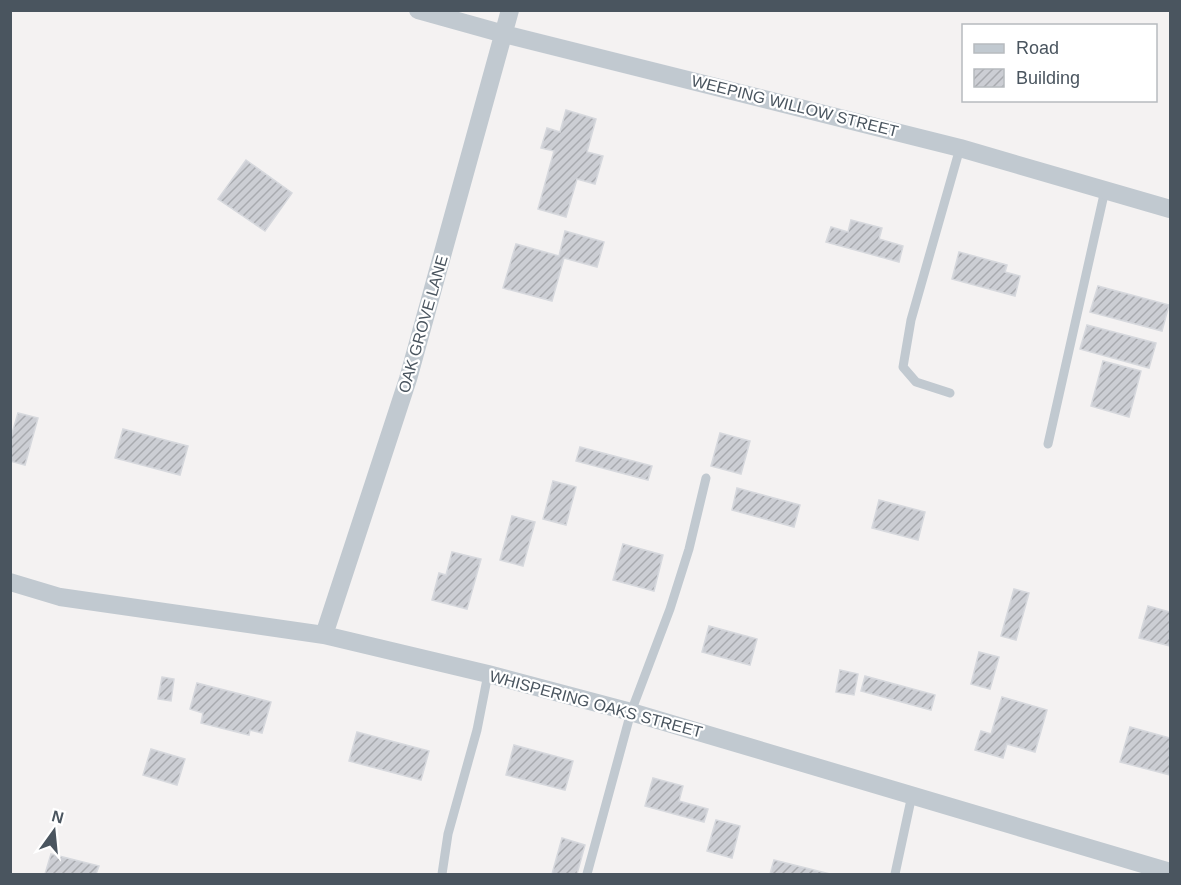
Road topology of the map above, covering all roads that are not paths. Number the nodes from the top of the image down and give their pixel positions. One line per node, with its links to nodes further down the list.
1 (418, 10): 3 (street, WEEPING WILLOW STREET)
2 (510, 10): 3 (street, OAK GROVE LANE)
3 (504, 34): 4 (street, WEEPING WILLOW STREET); 11 (street, OAK GROVE LANE)
4 (960, 148): 5 (street, WEEPING WILLOW STREET); 7 (lane)
5 (1104, 190): 6 (street, WEEPING WILLOW STREET); 8 (lane)
6 (1170, 209)
7 (950, 393)
8 (1048, 444)
9 (706, 478): 13 (lane)
10 (10, 582): 11 (street, WHISPERING OAKS STREET)
11 (324, 635): 12 (street, WHISPERING OAKS STREET)
12 (488, 674): 13 (street, WHISPERING OAKS STREET); 16 (lane)
13 (631, 712): 14 (street, WHISPERING OAKS STREET); 17 (lane)
14 (912, 795): 15 (street, WHISPERING OAKS STREET); 18 (lane)
15 (1170, 872)
16 (442, 874)
17 (587, 874)
18 (895, 874)

